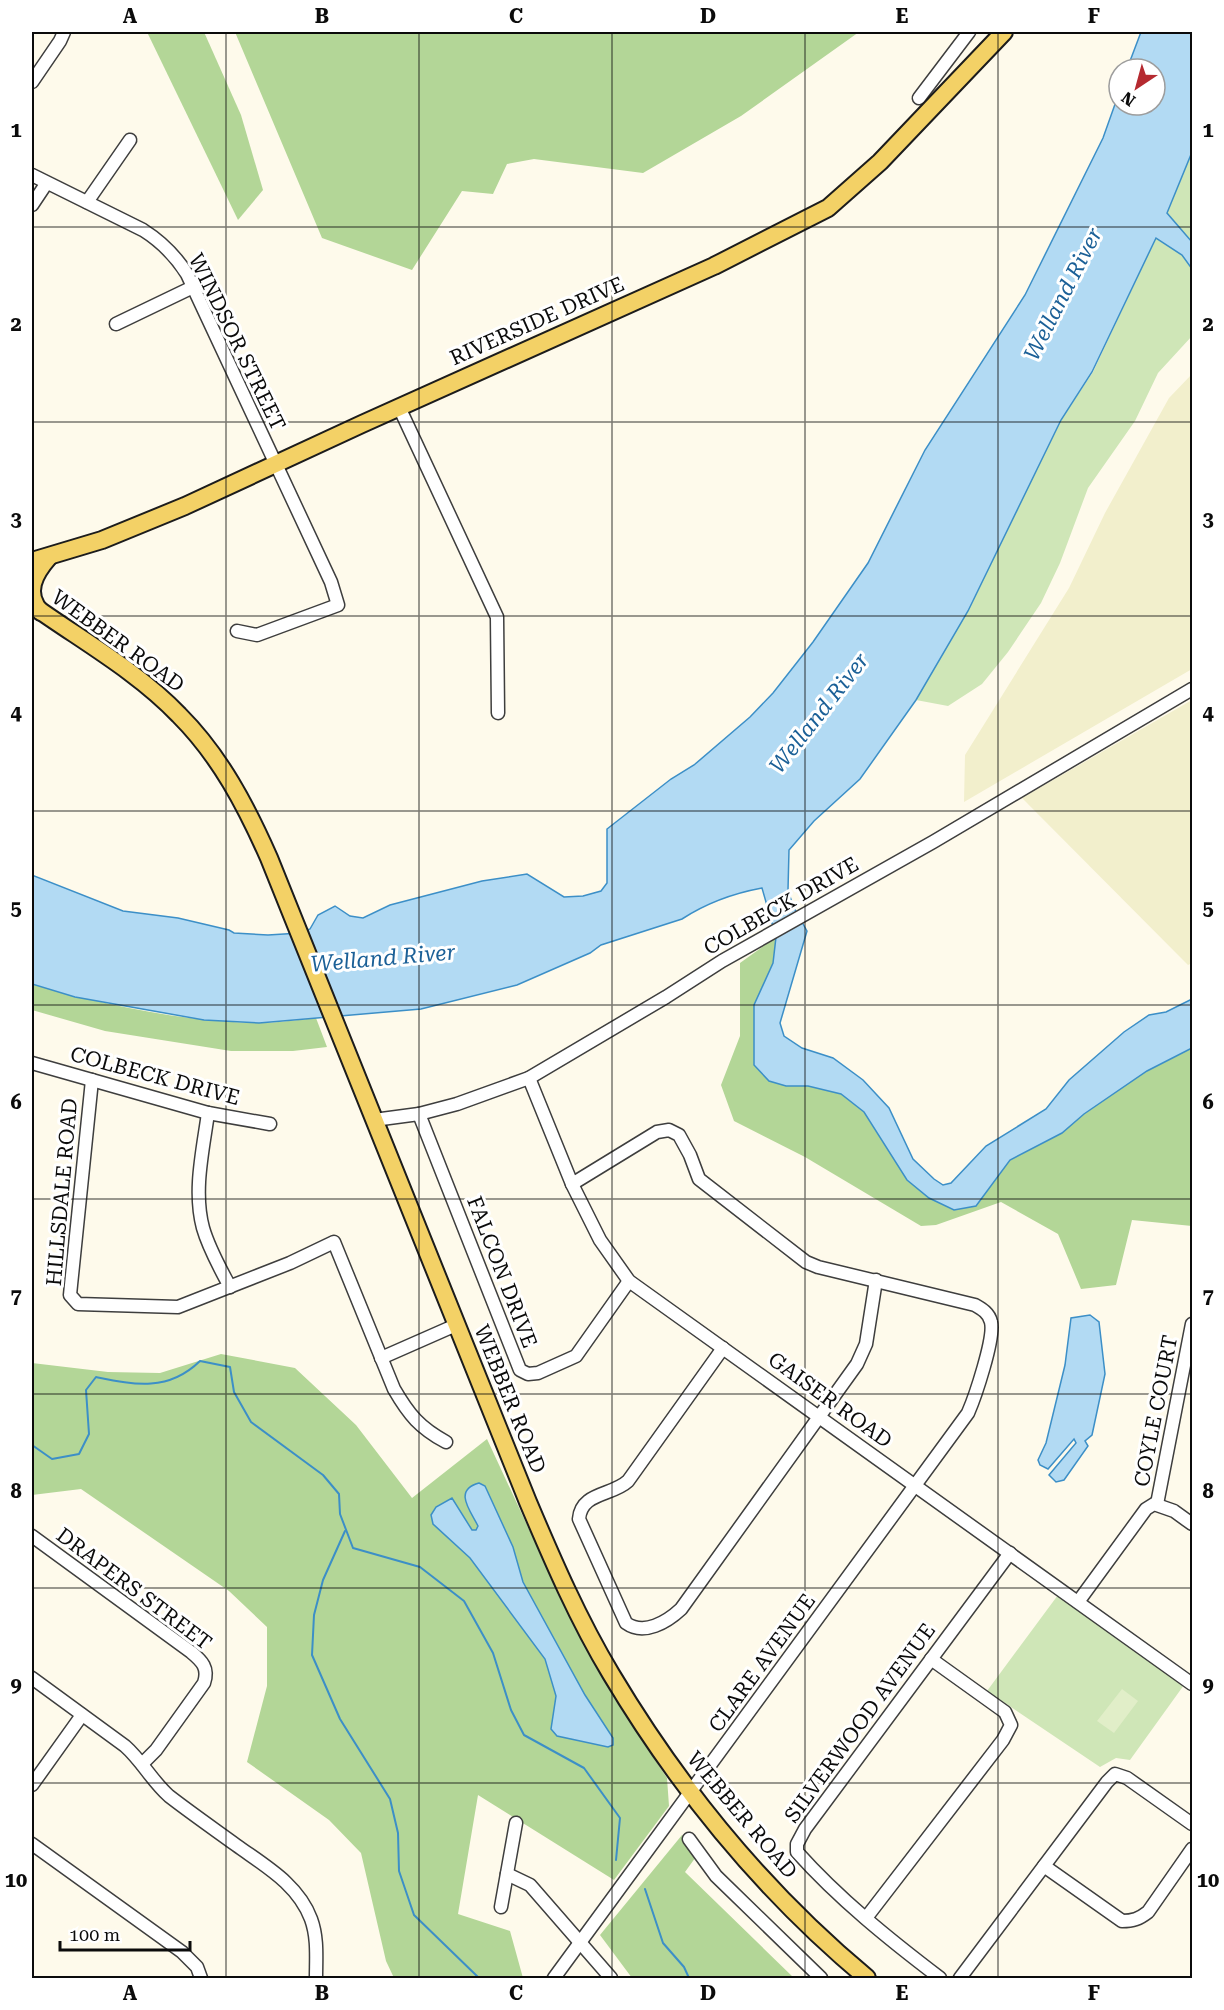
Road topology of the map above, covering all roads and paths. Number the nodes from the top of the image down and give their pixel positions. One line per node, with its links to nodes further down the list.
1 (64, 32): 4 (street)
2 (969, 32): 5 (street)
3 (1004, 32): 13 (main road, RIVERSIDE DRIVE)
4 (32, 82)
5 (919, 98)
6 (130, 140): 9 (street)
7 (32, 175): 8 (street, WINDSOR STREET)
8 (46, 184): 9 (street, WINDSOR STREET); 10 (street)
9 (87, 202): 11 (street, WINDSOR STREET)
10 (32, 205)
11 (193, 287): 12 (street); 14 (street, WINDSOR STREET)
12 (116, 324)
13 (399, 407): 14 (main road, RIVERSIDE DRIVE); 20 (street)
14 (274, 464): 15 (main road, RIVERSIDE DRIVE); 18 (street, WINDSOR STREET)
15 (49, 557): 16 (main road, RIVERSIDE DRIVE); 17 (main road)
16 (32, 561)
17 (35, 612): 26 (main road, WEBBER ROAD)
18 (237, 631)
19 (1192, 689): 22 (street, COLBECK DRIVE)
20 (498, 713)
21 (32, 1063): 23 (street, COLBECK DRIVE)
22 (529, 1078): 25 (street, COLBECK DRIVE); 28 (street, GAISER ROAD)
23 (92, 1080): 24 (street, COLBECK DRIVE); 31 (street, HILLSDALE ROAD)
24 (208, 1113): 27 (street, COLBECK DRIVE); 31 (street)
25 (419, 1114): 26 (street, COLBECK DRIVE); 30 (street, FALCON DRIVE)
26 (374, 1120): 33 (main road, WEBBER ROAD)
27 (270, 1124)
28 (572, 1184): 29 (street); 30 (street, GAISER ROAD)
29 (876, 1280): 36 (street); 38 (street, CLARE AVENUE)
30 (629, 1281): 34 (street, GAISER ROAD)
31 (230, 1287): 35 (street, HILLSDALE ROAD)
32 (1192, 1324): 39 (street, COYLE COURT)
33 (456, 1325): 35 (street); 50 (main road, WEBBER ROAD)
34 (723, 1348): 36 (street, GAISER ROAD); 36 (street)
35 (381, 1358): 37 (street, HILLSDALE ROAD)
36 (818, 1416): 38 (street, GAISER ROAD)
37 (446, 1442)
38 (915, 1485): 42 (street, GAISER ROAD); 50 (street, CLARE AVENUE)
39 (1157, 1504): 40 (street); 43 (street)
40 (1192, 1524)
41 (32, 1536): 48 (street, DRAPERS STREET)
42 (1010, 1553): 43 (street, GAISER ROAD); 44 (street, SILVERWOOD AVENUE)
43 (1078, 1602): 46 (street, GAISER ROAD)
44 (931, 1659): 59 (street, SILVERWOOD AVENUE); 59 (street)
45 (32, 1678): 47 (street)
46 (1192, 1683)
47 (82, 1715): 48 (street); 49 (street)
48 (142, 1764): 62 (street)
49 (32, 1785)
50 (691, 1792): 60 (street, CLARE AVENUE); 66 (main road, WEBBER ROAD)
51 (516, 1823): 57 (street)
52 (1192, 1824): 56 (street)
53 (689, 1839): 65 (street)
54 (32, 1844): 61 (street)
55 (1192, 1849): 56 (street)
56 (1044, 1866): 68 (street)
57 (507, 1874): 58 (street); 60 (street)
58 (501, 1907)
59 (866, 1918): 67 (street, SILVERWOOD AVENUE)
60 (581, 1942): 63 (street, CLARE AVENUE); 64 (street)
61 (201, 1978)
62 (316, 1978)
63 (554, 1978)
64 (611, 1978)
65 (821, 1978)
66 (867, 1978)
67 (940, 1978)
68 (960, 1978)

